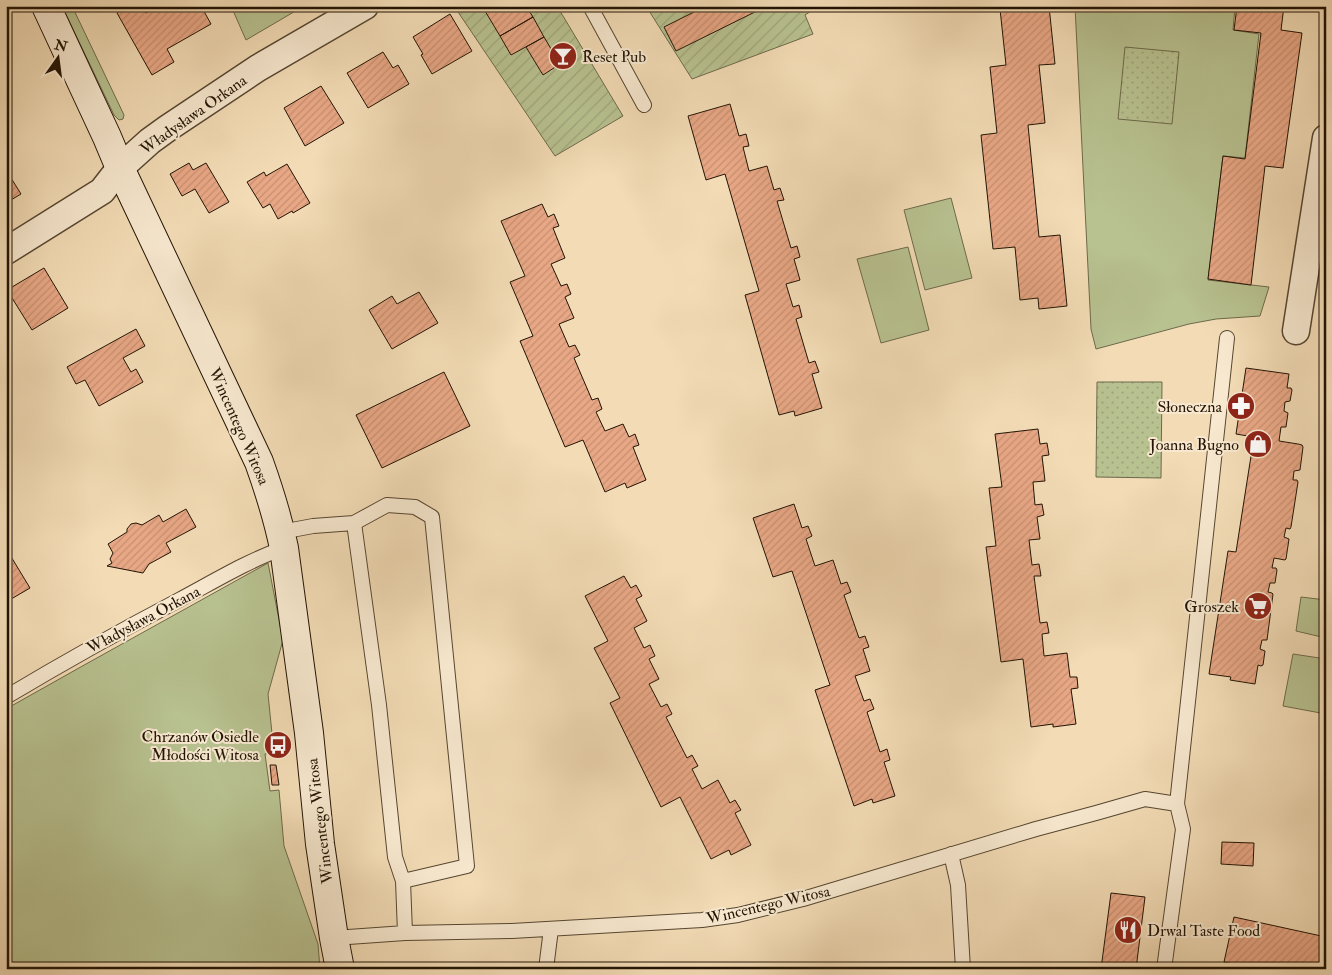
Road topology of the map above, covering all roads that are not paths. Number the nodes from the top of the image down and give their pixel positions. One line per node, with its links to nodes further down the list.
1 (46, 6): 6 (street, Wincentego Witosa)
2 (364, 6): 6 (street, Władysława Orkana)
3 (590, 6): 4 (lane)
4 (644, 105)
5 (1326, 138): 8 (street)
6 (120, 168): 7 (street, Władysława Orkana); 11 (street, Wincentego Witosa)
7 (6, 251)
8 (1296, 331)
9 (1226, 338): 13 (lane)
10 (354, 524): 11 (lane, Władysława Orkana); 15 (lane); 15 (lane)
11 (282, 540): 12 (lane, Władysława Orkana); 18 (street, Wincentego Witosa)
12 (6, 697)
13 (1177, 804): 14 (lane, Wincentego Witosa); 22 (lane)
14 (951, 854): 16 (lane, Wincentego Witosa); 21 (lane)
15 (403, 881): 17 (lane)
16 (551, 928): 17 (lane, Wincentego Witosa); 20 (lane)
17 (405, 933): 18 (lane, Wincentego Witosa)
18 (334, 938): 19 (street, Wincentego Witosa)
19 (340, 969)
20 (546, 969)
21 (963, 969)
22 (1164, 969)

